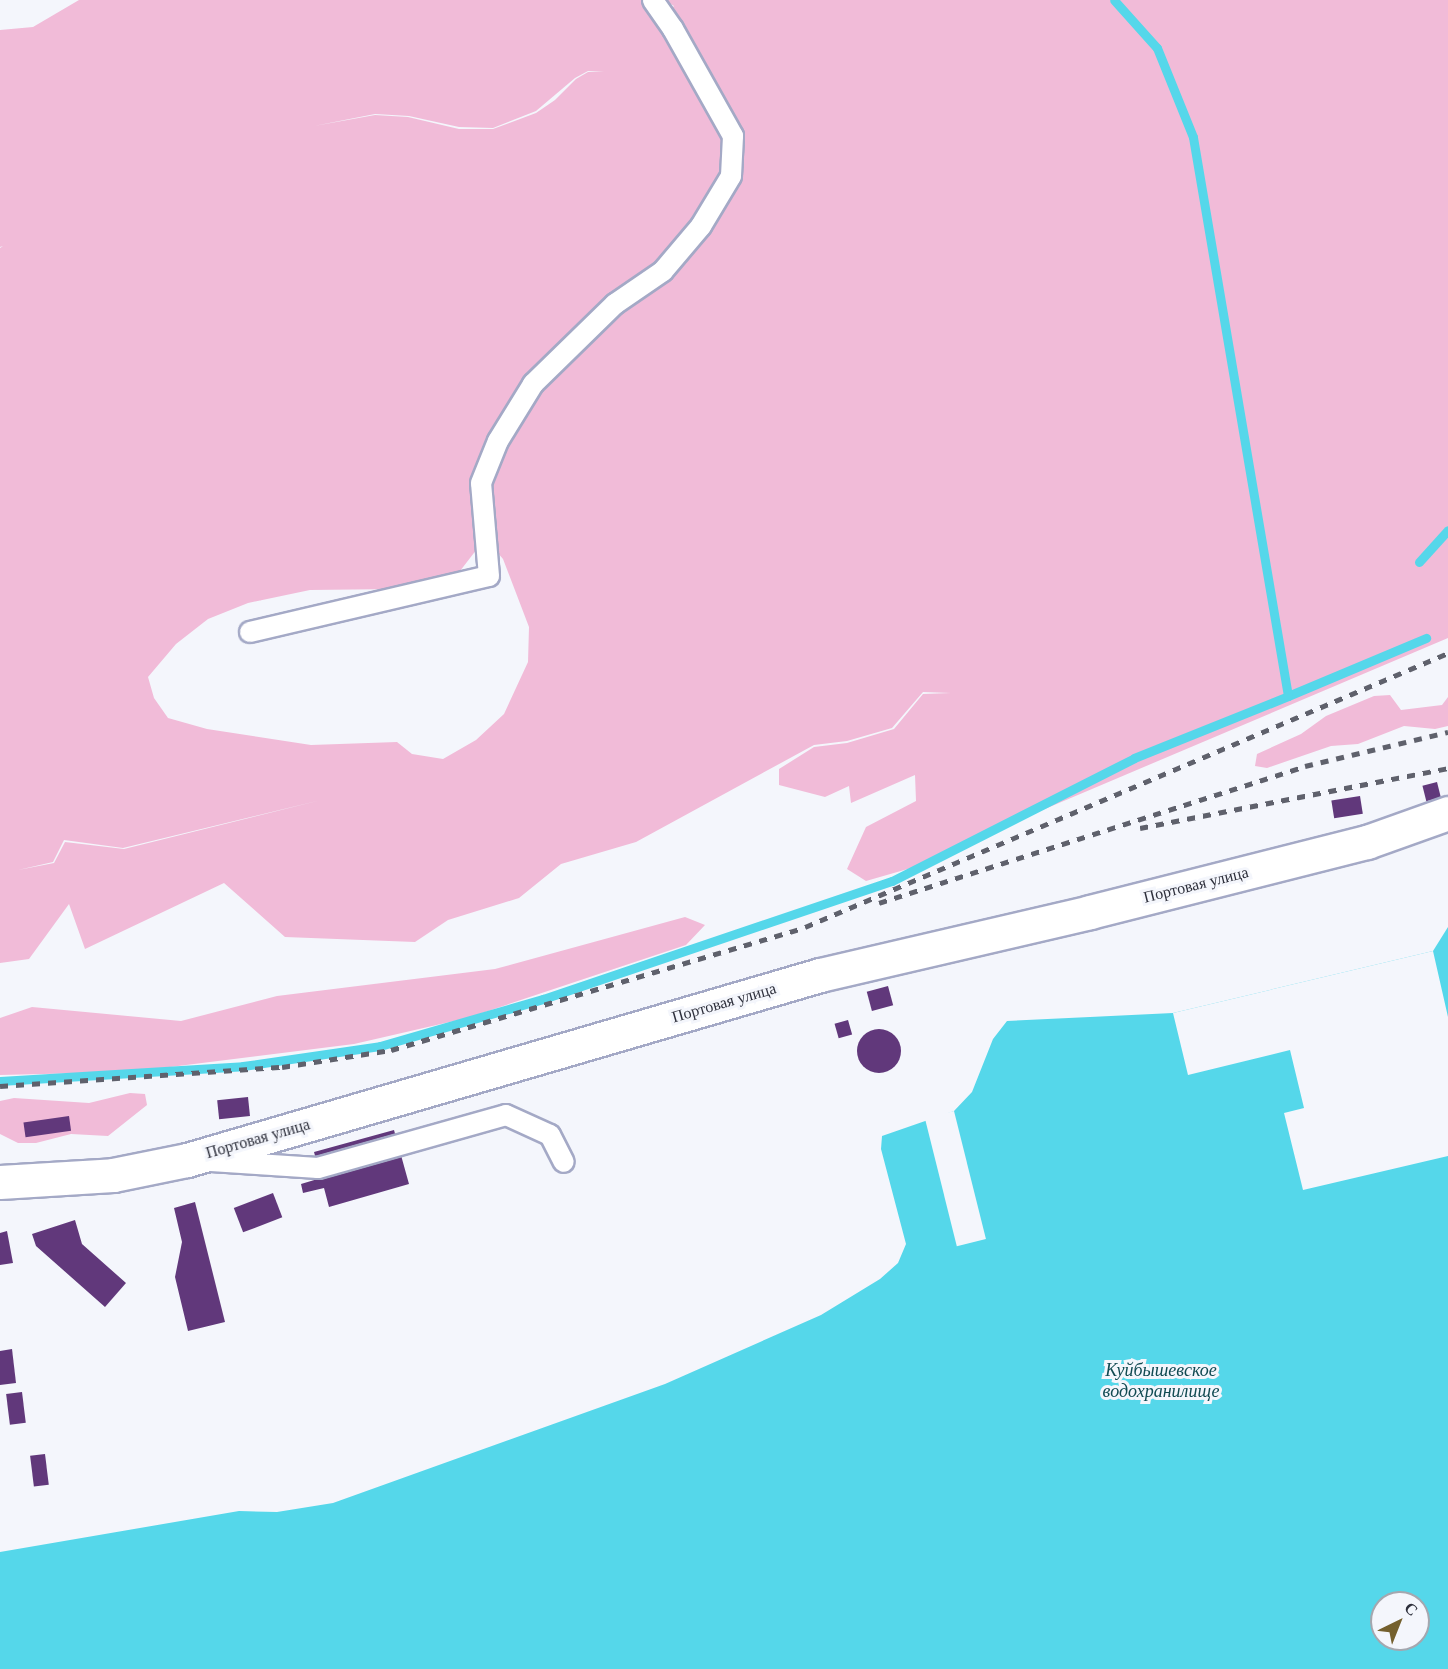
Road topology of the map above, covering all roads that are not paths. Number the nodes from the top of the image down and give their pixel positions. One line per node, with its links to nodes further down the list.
1 (653, 0): 2 (lane)
2 (250, 632)
3 (1448, 813): 4 (street, Портовая улица)
4 (187, 1160): 5 (lane); 6 (street, Портовая улица)
5 (564, 1162)
6 (0, 1182)

